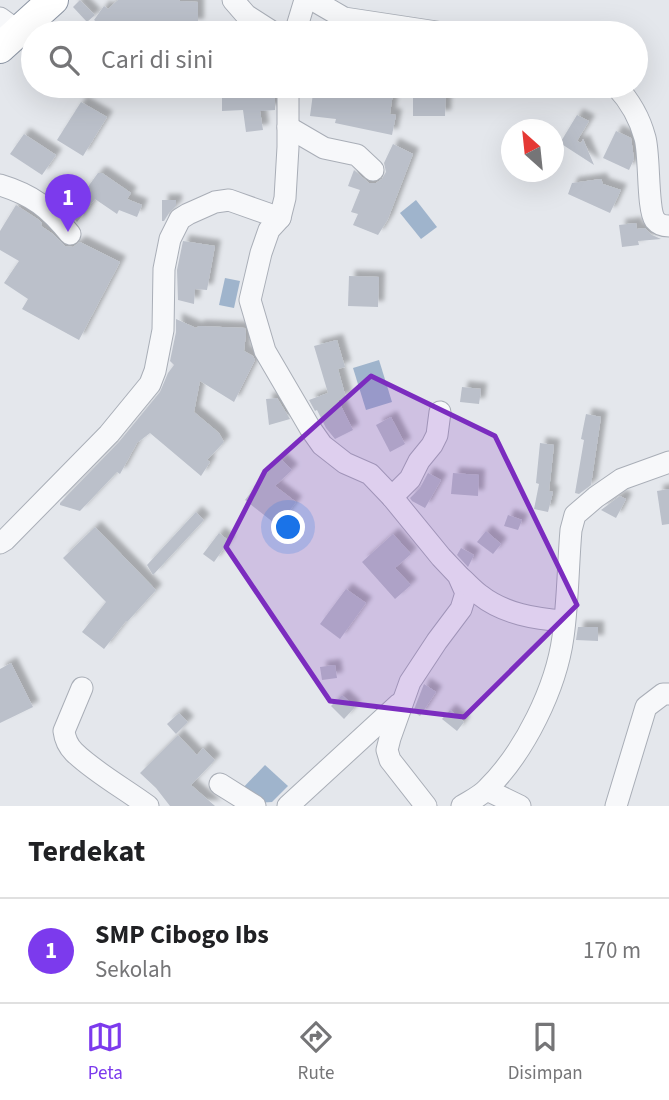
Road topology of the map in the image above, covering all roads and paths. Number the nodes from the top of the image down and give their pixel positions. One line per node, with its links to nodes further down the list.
1 (53, 0): 5 (highway)
2 (233, 0): 6 (street)
3 (305, 0): 7 (street)
4 (313, 0): 8 (street)
5 (25, 21)
6 (255, 21)
7 (299, 21)
8 (364, 21)
9 (21, 24): 10 (highway)
10 (4, 37)
11 (288, 98): 13 (street)
12 (625, 98): 17 (street)
13 (288, 127): 14 (street); 16 (street)
14 (373, 170)
15 (0, 185): 18 (street)
16 (280, 218): 21 (street); 22 (street)
17 (669, 226)
18 (70, 234)
19 (440, 412): 21 (street)
20 (669, 461): 24 (street)
21 (392, 496): 23 (street)
22 (0, 543)
23 (458, 575): 24 (street); 27 (street)
24 (564, 621): 29 (street)
25 (82, 688): 30 (street)
26 (669, 694): 36 (street)
27 (403, 700): 32 (street); 33 (street)
28 (220, 783): 31 (street)
29 (487, 790): 34 (street); 35 (street)
30 (148, 806)
31 (256, 806)
32 (288, 806)
33 (426, 806)
34 (462, 806)
35 (520, 806)
36 (617, 806)

